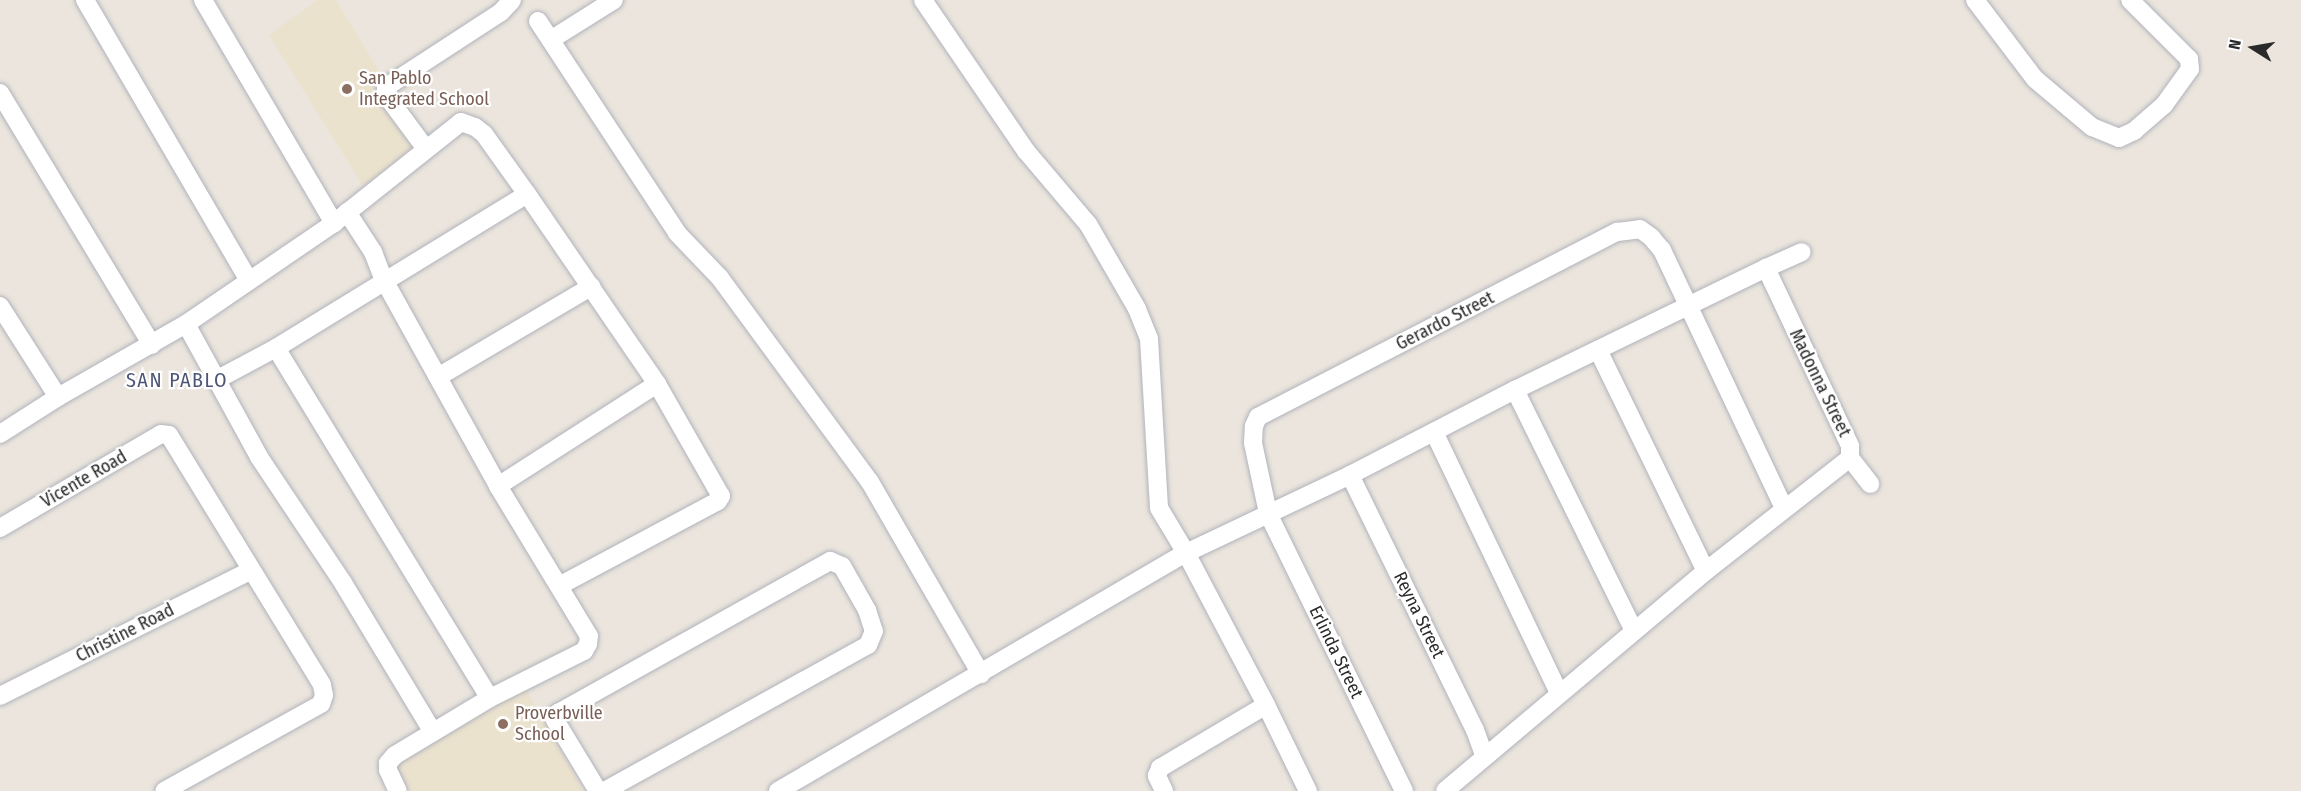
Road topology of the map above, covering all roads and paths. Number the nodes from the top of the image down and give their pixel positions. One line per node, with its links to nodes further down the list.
1 (85, 0): 16 (street)
2 (203, 0): 13 (street)
3 (511, 0): 11 (street)
4 (614, 0): 9 (street)
5 (922, 0): 39 (street)
6 (1976, 0): 7 (street)
7 (2130, 0)
8 (538, 21): 9 (street)
9 (552, 39): 44 (street)
10 (0, 93): 22 (street)
11 (426, 149): 12 (street); 13 (street)
12 (526, 194): 17 (street); 18 (street)
13 (340, 218): 16 (street); 17 (street)
14 (1802, 252): 15 (street)
15 (1766, 268): 19 (street); 32 (street, Madonna Street)
16 (248, 279): 21 (street)
17 (384, 280): 23 (street); 25 (street)
18 (591, 287): 25 (street); 27 (street)
19 (1688, 305): 24 (street); 36 (street); 37 (street, Gerardo Street)
20 (0, 306): 29 (street)
21 (186, 324): 22 (street); 26 (street)
22 (152, 345): 29 (street)
23 (276, 348): 26 (street); 47 (street)
24 (1598, 350): 28 (street); 41 (street)
25 (438, 377): 35 (street)
26 (218, 379): 49 (street)
27 (657, 384): 35 (street); 42 (street)
28 (1515, 390): 30 (street); 43 (street)
29 (58, 397): 31 (street)
30 (1434, 432): 33 (street); 45 (street)
31 (0, 434)
32 (1850, 458): 34 (street); 36 (street, Madonna Street)
33 (1350, 476): 37 (street); 50 (street, Reyna Street)
34 (1870, 484)
35 (498, 486): 42 (street)
36 (1784, 508): 41 (street, Madonna Street)
37 (1268, 513): 39 (street); 58 (street, Erlinda Street)
38 (0, 528): 40 (street, Vicente Road)
39 (1186, 553): 44 (street); 48 (street)
40 (250, 570): 46 (street, Christine Road); 51 (street)
41 (1706, 571): 43 (street, Madonna Street)
42 (561, 585): 47 (street)
43 (1634, 631): 45 (street, Madonna Street)
44 (981, 674): 55 (street)
45 (1559, 693): 50 (street, Madonna Street)
46 (0, 696)
47 (490, 698): 49 (street)
48 (1266, 705): 56 (street); 57 (street)
49 (433, 732): 52 (street)
50 (1485, 755): 59 (street, Madonna Street)
51 (164, 791)
52 (399, 791)
53 (598, 791): 54 (street)
54 (605, 791)
55 (778, 791)
56 (1164, 791)
57 (1308, 791)
58 (1404, 791)
59 (1444, 791)

